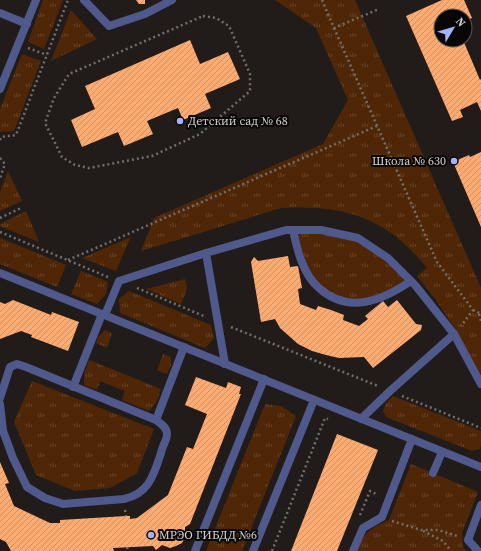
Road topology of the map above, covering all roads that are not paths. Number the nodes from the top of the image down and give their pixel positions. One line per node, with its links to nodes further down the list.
1 (36, 0): 5 (lane)
2 (84, 0): 3 (lane)
3 (172, 0)
4 (0, 13): 5 (lane)
5 (27, 24): 6 (lane)
6 (0, 89)
7 (293, 230): 8 (lane); 10 (lane); 10 (lane)
8 (206, 253): 11 (lane); 14 (lane)
9 (0, 273): 11 (lane)
10 (411, 281): 12 (lane)
11 (104, 315): 13 (lane); 17 (lane)
12 (454, 334): 16 (lane); 21 (lane)
13 (184, 347): 14 (lane); 22 (lane)
14 (225, 364): 15 (lane)
15 (264, 379): 19 (lane); 28 (lane)
16 (481, 384)
17 (73, 386): 18 (lane); 22 (lane)
18 (0, 398)
19 (314, 400): 21 (lane); 29 (lane)
20 (0, 404): 22 (lane)
21 (361, 419): 23 (lane)
22 (156, 420)
23 (412, 440): 24 (lane); 30 (lane)
24 (442, 452): 25 (lane); 26 (lane)
25 (481, 467)
26 (433, 473)
27 (481, 505): 31 (lane)
28 (195, 551)
29 (253, 551)
30 (353, 551)
31 (478, 551)

